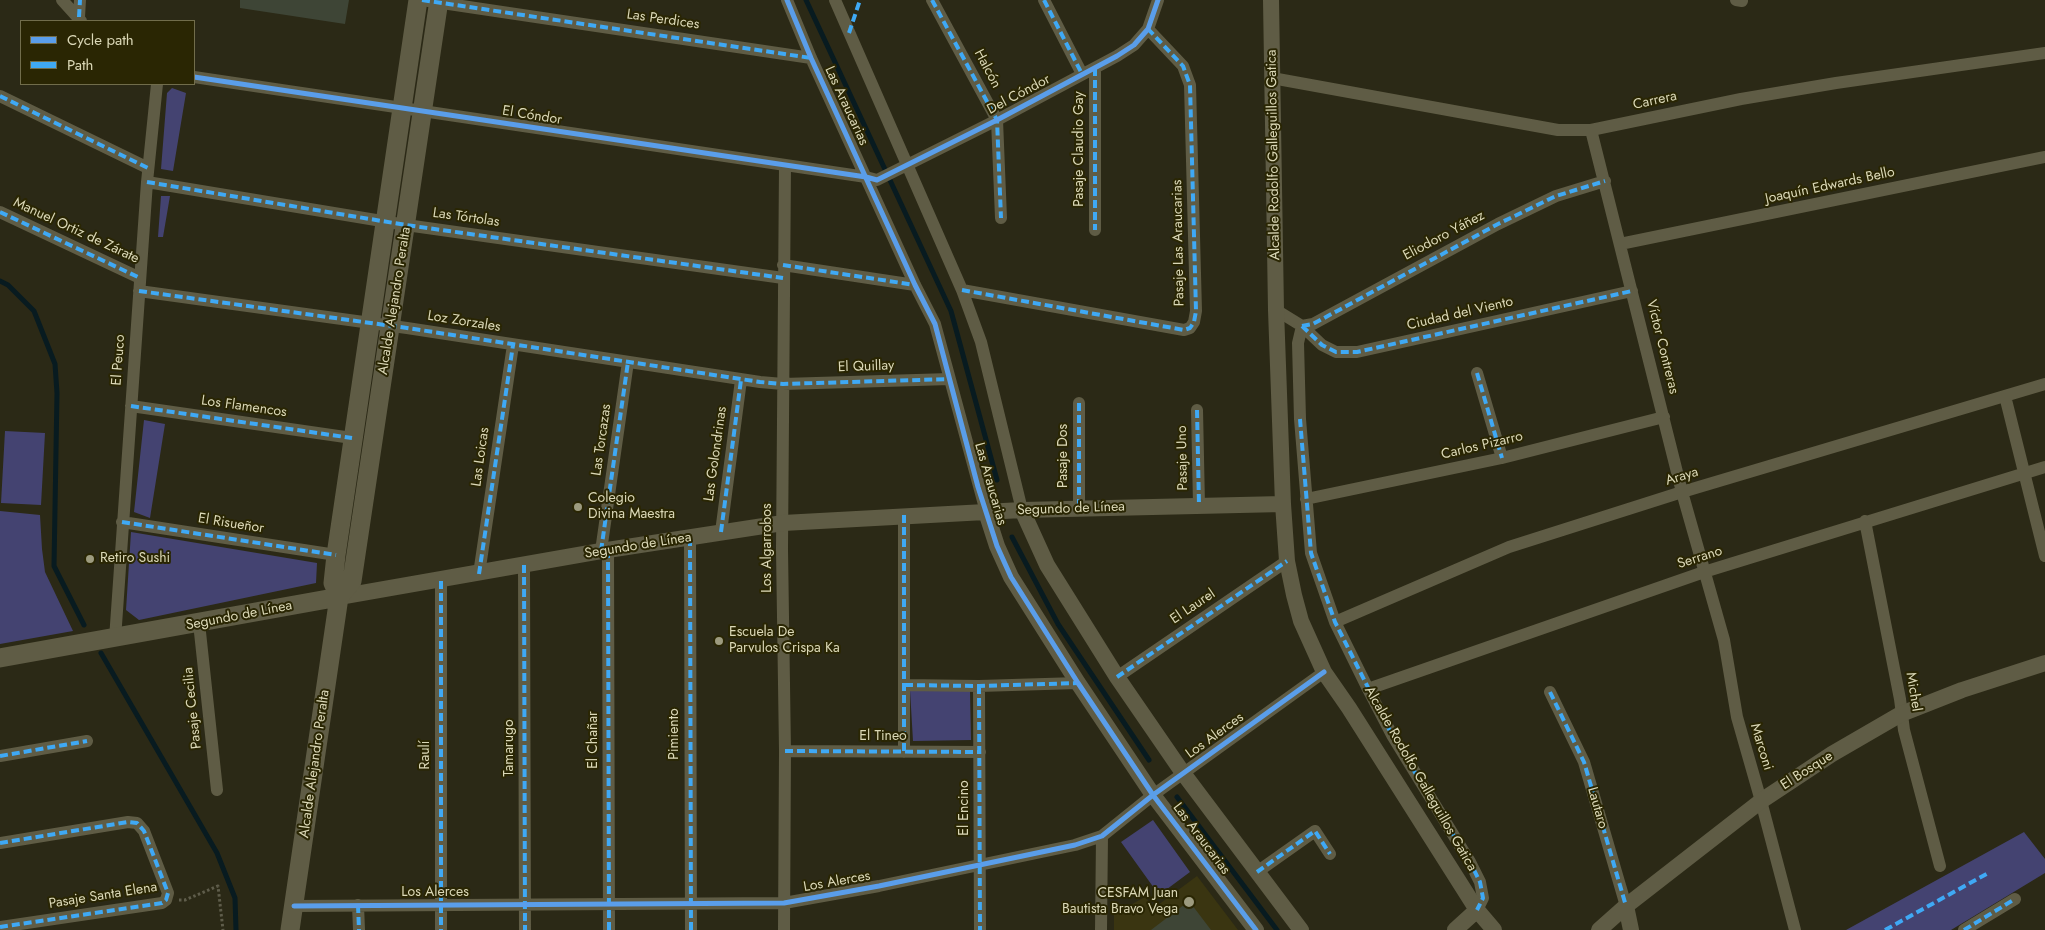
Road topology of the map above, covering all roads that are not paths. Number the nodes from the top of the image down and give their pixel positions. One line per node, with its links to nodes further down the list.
1 (62, 0): 11 (street)
2 (80, 0): 11 (street)
3 (418, 0): 21 (main road, Alcalde Alejandro Peralta)
4 (787, 0): 14 (street, Las Araucarias)
5 (834, 0): 28 (street, Las Araucarias)
6 (932, 0): 23 (street, Halcón)
7 (1044, 0): 16 (street)
8 (1158, 0): 12 (street, Del Cóndor)
9 (1272, 0): 18 (street, Alcalde Rodolfo Galleguillos Gatica)
10 (433, 1): 14 (street, Las Perdices); 22 (main road, Alcalde Alejandro Peralta)
11 (80, 19)
12 (1148, 29): 15 (street, Del Cóndor); 41 (street, Pasaje Las Araucarias)
13 (2045, 53): 24 (street, Carrera)
14 (811, 58): 29 (street, Las Araucarias)
15 (1094, 68): 16 (street, Del Cóndor); 36 (street, Pasaje Claudio Gay)
16 (1082, 74): 23 (street, Del Cóndor)
17 (195, 77): 21 (street, El Cóndor)
18 (1272, 78): 24 (street, Carrera); 43 (street, Alcalde Rodolfo Galleguillos Gatica)
19 (157, 85): 27 (street, El Peuco)
20 (0, 96): 27 (street)
21 (402, 108): 22 (street, El Cóndor); 34 (main road, Alcalde Alejandro Peralta)
22 (423, 111): 26 (street, El Cóndor); 35 (main road, Alcalde Alejandro Peralta)
23 (997, 120): 28 (street, Del Cóndor); 33 (street, Halcón)
24 (1591, 130): 30 (street, Víctor Contreras)
25 (2045, 157): 37 (street, Joaquín Edwards Bello)
26 (785, 166): 29 (street, El Cóndor); 38 (street, Los Algarrobos)
27 (148, 168): 31 (street, El Peuco)
28 (903, 168): 29 (street, Del Cóndor); 41 (street, Las Araucarias)
29 (871, 179): 40 (street, Las Araucarias)
30 (1605, 181): 37 (street, Víctor Contreras); 45 (street, Eliodoro Yáñez)
31 (147, 182): 34 (street, Las Tórtolas); 39 (street, El Peuco)
32 (0, 212): 39 (street, Manuel Ortiz de Zárate)
33 (1001, 218)
34 (384, 222): 35 (street, Las Tórtolas); 44 (main road, Alcalde Alejandro Peralta)
35 (406, 225): 38 (street, Las Tórtolas); 46 (main road, Alcalde Alejandro Peralta)
36 (1095, 230)
37 (1620, 244): 42 (street, Víctor Contreras)
38 (783, 272): 40 (street, Las Tórtolas); 52 (street, Los Algarrobos)
39 (140, 284): 44 (street, Loz Zorzales); 56 (street, El Peuco)
40 (915, 285): 50 (street, Las Araucarias)
41 (962, 290): 68 (street, Las Araucarias)
42 (1632, 291): 45 (street, Ciudad del Viento); 58 (street, Víctor Contreras)
43 (1276, 310): 45 (street); 65 (street, Alcalde Rodolfo Galleguillos Gatica)
44 (371, 323): 46 (street, Loz Zorzales); 59 (main road, Alcalde Alejandro Peralta)
45 (1302, 326): 64 (street, Alcalde Rodolfo Galleguillos Gatica)
46 (390, 327): 47 (street, Loz Zorzales); 84 (main road, Alcalde Alejandro Peralta)
47 (512, 345): 48 (street, Loz Zorzales); 82 (street, Las Loicas)
48 (628, 362): 51 (street, Loz Zorzales); 76 (street, Las Torcazas)
49 (1476, 373): 60 (street)
50 (950, 379): 52 (street, El Quillay); 69 (street, Las Araucarias)
51 (741, 380): 52 (street, Loz Zorzales); 74 (street, Las Golondrinas)
52 (783, 384): 73 (street, Los Algarrobos)
53 (2045, 384): 54 (street, Araya)
54 (2006, 396): 62 (street); 63 (street, Araya)
55 (1079, 403): 67 (street, Pasaje Dos)
56 (131, 406): 59 (street, Los Flamencos); 72 (street, El Peuco)
57 (1198, 410): 66 (street, Pasaje Uno)
58 (1664, 417): 60 (street, Carlos Pizarro); 63 (street, Víctor Contreras)
59 (352, 438): 77 (main road, Alcalde Alejandro Peralta)
60 (1502, 458): 64 (street, Carlos Pizarro)
61 (2045, 467): 62 (street, Serrano)
62 (2026, 473): 71 (street, Serrano); 78 (street)
63 (1682, 492): 81 (street, Víctor Contreras); 85 (street, Araya)
64 (1306, 499): 85 (street, Alcalde Rodolfo Galleguillos Gatica)
65 (1283, 504): 66 (street, Segundo de Línea); 79 (street, Alcalde Rodolfo Galleguillos Gatica)
66 (1199, 505): 67 (street, Segundo de Línea)
67 (1079, 509): 68 (street, Segundo de Línea)
68 (1022, 510): 69 (street, Segundo de Línea); 91 (street, Las Araucarias)
69 (986, 512): 70 (street, Segundo de Línea); 92 (street, Las Araucarias)
70 (904, 515): 73 (street, Segundo de Línea); 93 (street)
71 (1865, 521): 81 (street, Serrano); 97 (street, Michel)
72 (122, 522): 77 (street, El Risueñor); 87 (street, El Peuco)
73 (783, 523): 74 (street, Segundo de Línea); 99 (street, Los Algarrobos)
74 (721, 532): 75 (street, Segundo de Línea)
75 (690, 538): 76 (street, Segundo de Línea); 114 (street, Pimiento)
76 (604, 551): 80 (street, Segundo de Línea); 118 (street, El Chañar)
77 (336, 555): 84 (main road, Alcalde Alejandro Peralta)
78 (2045, 556)
79 (1287, 561): 90 (street, Alcalde Rodolfo Galleguillos Gatica); 91 (street, El Laurel)
80 (524, 565): 82 (street, Segundo de Línea); 117 (street, Tamarugo)
81 (1704, 572): 95 (street, Serrano); 106 (street, Marconi)
82 (479, 574): 83 (street, Segundo de Línea)
83 (441, 581): 84 (street, Segundo de Línea); 116 (street, Raulí)
84 (339, 597): 86 (main road, Segundo de Línea); 120 (main road, Alcalde Alejandro Peralta)
85 (1335, 622): 95 (street, Alcalde Rodolfo Galleguillos Gatica)
86 (199, 623): 87 (main road, Segundo de Línea); 104 (street, Pasaje Cecilia)
87 (115, 638): 88 (main road, Segundo de Línea)
88 (0, 658)
89 (2045, 663): 97 (street, El Bosque)
90 (1324, 672): 103 (street, Los Alerces); 122 (street, Alcalde Rodolfo Galleguillos Gatica)
91 (1117, 677): 103 (street, Las Araucarias)
92 (1078, 683): 94 (street); 105 (street, Las Araucarias)
93 (905, 685): 94 (street); 100 (street)
94 (979, 686): 101 (street, El Encino)
95 (1368, 689): 122 (street, Alcalde Rodolfo Galleguillos Gatica)
96 (1550, 692): 121 (street, Lautaro)
97 (1901, 714): 106 (street, El Bosque); 111 (street, Michel)
98 (87, 741): 102 (street)
99 (785, 751): 100 (street, El Tineo); 115 (street, Los Algarrobos)
100 (904, 752): 101 (street, El Tineo)
101 (980, 752): 110 (street, El Encino)
102 (0, 756)
103 (1183, 774): 105 (street, Los Alerces); 112 (street, Las Araucarias)
104 (217, 790)
105 (1153, 794): 107 (street, Los Alerces); 133 (street, Las Araucarias)
106 (1762, 801): 121 (street, El Bosque); 139 (street, Marconi)
107 (1102, 836): 110 (street, Los Alerces); 132 (street)
108 (0, 843): 123 (street, Pasaje Santa Elena)
109 (1330, 854): 112 (street)
110 (980, 864): 115 (street, Los Alerces); 131 (street, El Encino)
111 (1940, 866)
112 (1257, 872): 134 (street, Las Araucarias)
113 (2015, 898): 140 (street)
114 (690, 903): 115 (street, Los Alerces); 118 (street, Los Alerces); 129 (street, Pimiento)
115 (784, 903): 130 (street, Los Algarrobos)
116 (441, 904): 117 (street, Los Alerces); 119 (street, Los Alerces); 126 (street, Raulí)
117 (525, 904): 118 (street, Los Alerces); 127 (street, Tamarugo)
118 (609, 904): 128 (street, El Chañar)
119 (358, 905): 120 (street, Los Alerces); 125 (street)
120 (294, 906): 124 (main road, Alcalde Alejandro Peralta)
121 (1626, 906): 137 (street, El Bosque); 138 (street, Lautaro)
122 (1476, 910): 135 (street); 136 (street, Alcalde Rodolfo Galleguillos Gatica)
123 (0, 927)
124 (290, 930)
125 (359, 930)
126 (441, 930)
127 (525, 930)
128 (609, 930)
129 (691, 930)
130 (784, 930)
131 (980, 930)
132 (1101, 930)
133 (1256, 930)
134 (1301, 930)
135 (1455, 930)
136 (1494, 930)
137 (1599, 930)
138 (1631, 930)
139 (1795, 930)
140 (1964, 930)

